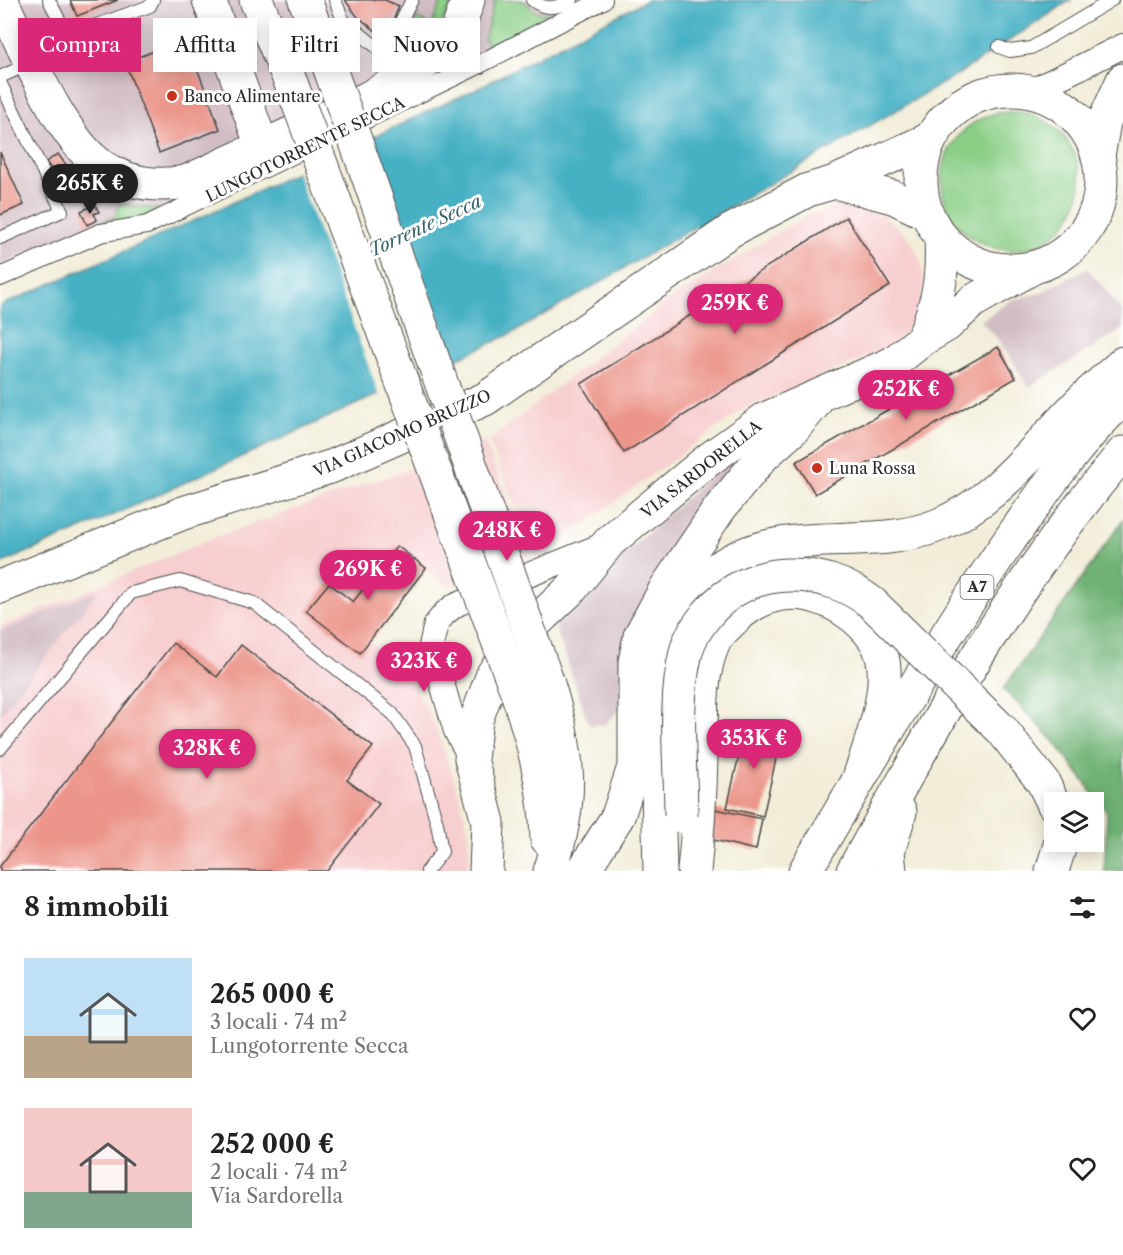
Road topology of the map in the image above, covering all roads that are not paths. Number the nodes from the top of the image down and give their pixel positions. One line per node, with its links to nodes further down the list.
1 (1, 0): 15 (main road)
2 (49, 0): 3 (lane)
3 (153, 0)
4 (209, 0): 27 (main road)
5 (412, 0): 13 (lane)
6 (468, 0): 14 (main road)
7 (532, 0): 8 (lane)
8 (572, 0)
9 (603, 0): 33 (street, LUNGOTORRENTE SECCA)
10 (1112, 0): 17 (lane)
11 (312, 1): 18 (lane); 42 (main road, bridge)
12 (261, 5): 42 (main road, bridge)
13 (406, 18)
14 (462, 18)
15 (18, 35)
16 (1123, 46): 25 (street)
17 (999, 47)
18 (372, 48)
19 (18, 69): 22 (lane)
20 (37, 72): 27 (main road)
21 (387, 72): 27 (main road)
22 (0, 77)
23 (1123, 81): 28 (main road)
24 (0, 82): 31 (lane)
25 (1030, 92): 26 (main road); 28 (main road)
26 (930, 139): 29 (main road, VIA GIACOMO BRUZZO); 30 (main road)
27 (262, 146)
28 (1098, 156): 32 (main road)
29 (835, 182): 30 (main road); 40 (main road, VIA GIACOMO BRUZZO)
30 (934, 225): 32 (main road); 34 (main road, VIA SARDORELLA)
31 (0, 238)
32 (1032, 268): 34 (main road, VIA SARDORELLA)
33 (0, 277)
34 (923, 339): 36 (main road, VIA SARDORELLA)
35 (1123, 363): 47 (main road)
36 (819, 398): 39 (main road, VIA SARDORELLA); 52 (main road)
37 (1119, 403): 45 (main road, A7)
38 (1123, 453): 41 (main road, A7)
39 (610, 542): 44 (main road, VIA SARDORELLA); 44 (street, VIA SARDORELLA)
40 (0, 587)
41 (1006, 608): 57 (main road, A7); 58 (main road)
42 (532, 687): 51 (main road)
43 (0, 749): 49 (lane)
44 (471, 759): 50 (main road, VIA SARDORELLA)
45 (858, 781): 47 (main road); 56 (main road, A7)
46 (1048, 792): 47 (main road, bridge)
47 (679, 815): 53 (main road); 54 (main road); 55 (main road)
48 (1058, 852): 59 (main road)
49 (426, 871)
50 (486, 871)
51 (548, 871)
52 (583, 871)
53 (661, 871)
54 (685, 871)
55 (693, 871)
56 (805, 871)
57 (853, 871)
58 (890, 871)
59 (1052, 871)

